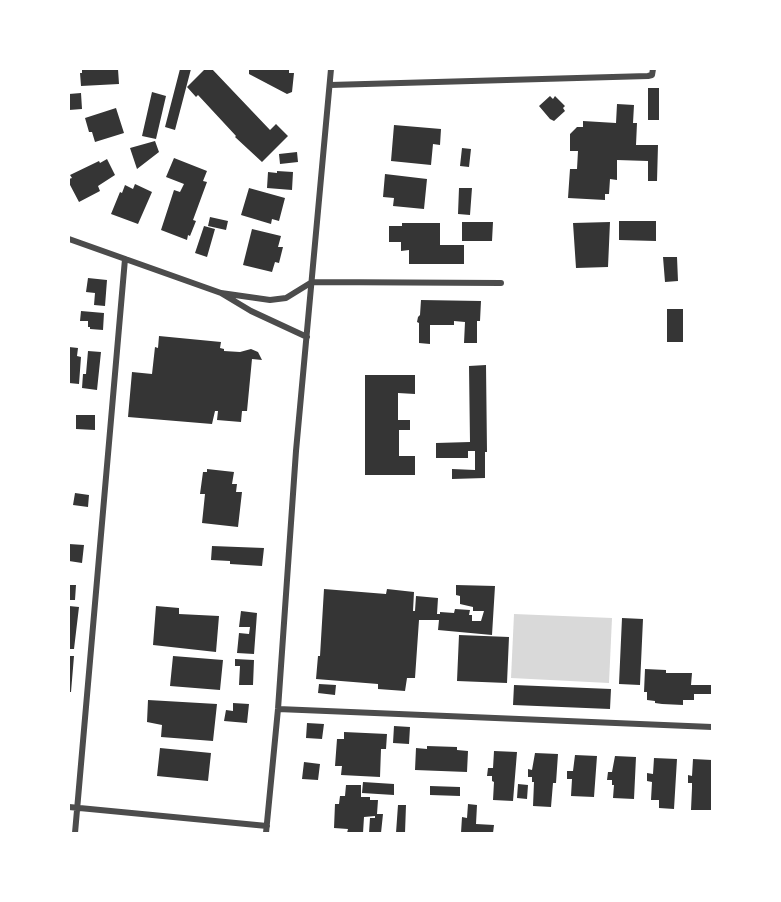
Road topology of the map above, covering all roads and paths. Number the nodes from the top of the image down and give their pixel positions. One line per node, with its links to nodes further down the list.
1 (331, 69): 3 (street)
2 (653, 69): 3 (street)
3 (330, 85): 6 (street)
4 (69, 240): 5 (street)
5 (125, 260): 8 (street); 13 (street)
6 (312, 282): 7 (street); 8 (street); 9 (street)
7 (501, 283)
8 (221, 294): 9 (street)
9 (307, 337): 10 (street)
10 (278, 709): 11 (street); 14 (street)
11 (712, 727)
12 (69, 807): 13 (street)
13 (77, 807): 14 (street); 15 (street)
14 (267, 829)
15 (75, 833)

